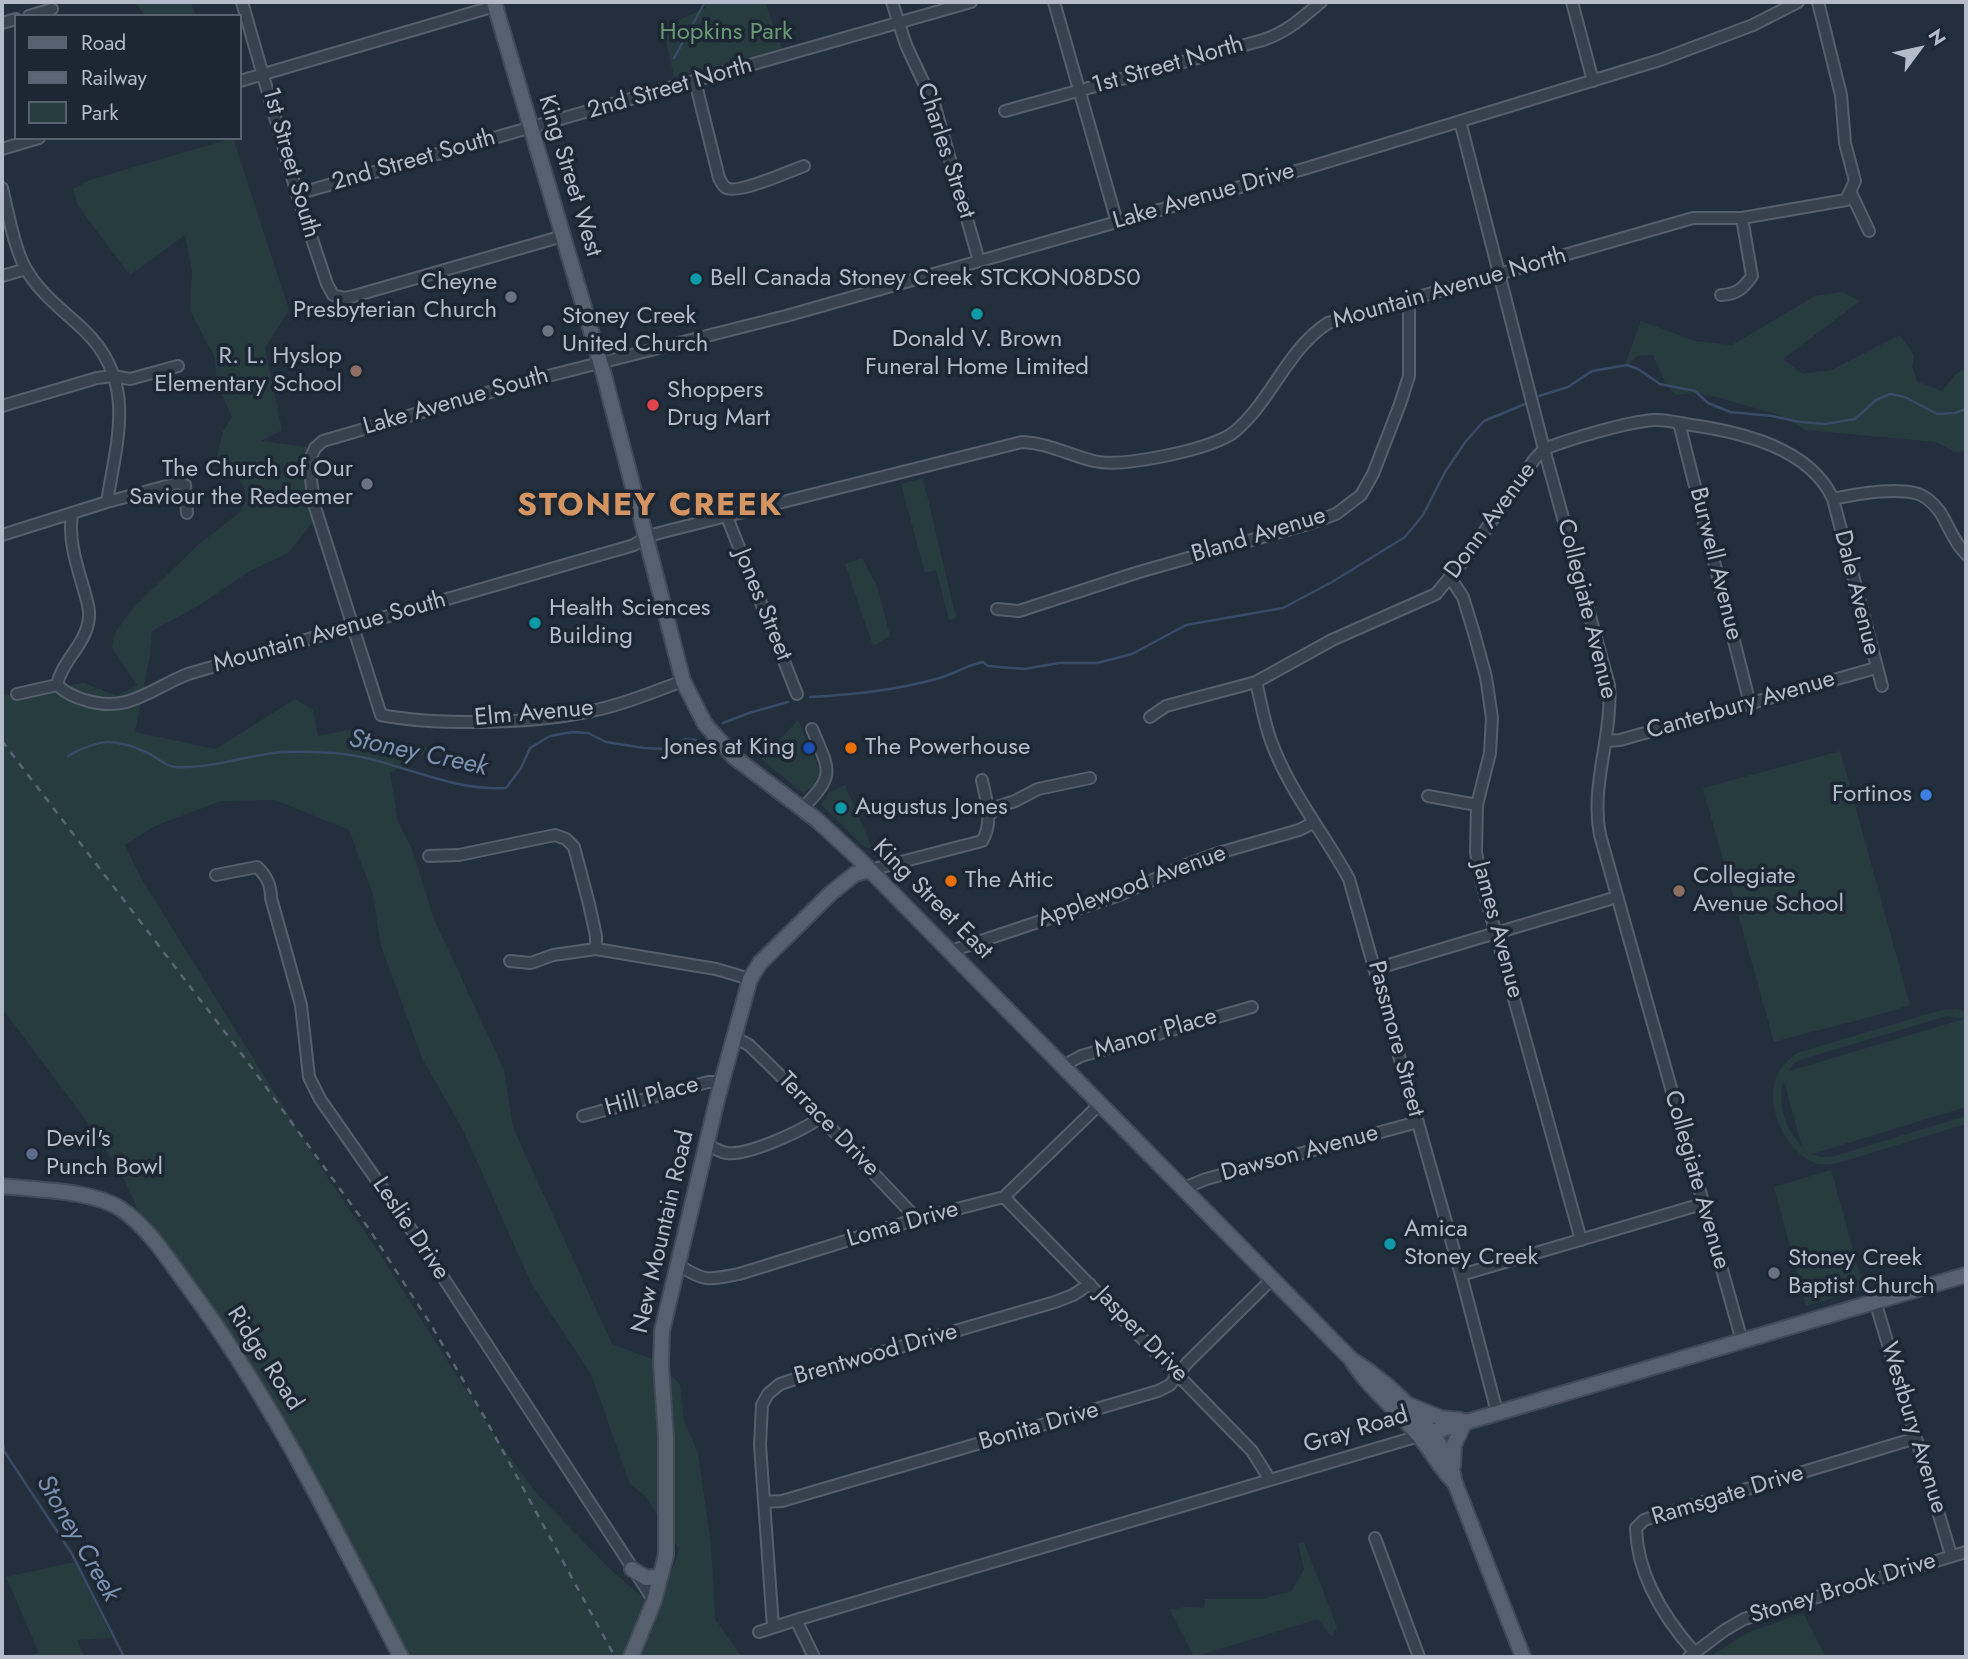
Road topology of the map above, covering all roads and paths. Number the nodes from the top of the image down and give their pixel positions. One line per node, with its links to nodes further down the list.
1 (242, 2): 11 (street, 1st Street South)
2 (892, 2): 10 (street, Charles Street)
3 (971, 2): 10 (street, 2nd Street North)
4 (1054, 2): 15 (street)
5 (1321, 2): 15 (street, 1st Street North)
6 (1572, 2): 14 (street)
7 (1798, 2): 14 (street, Lake Avenue Drive)
8 (1818, 2): 23 (street)
9 (494, 4): 11 (street); 18 (main road, King Street West)
10 (899, 23): 13 (street, 2nd Street North); 29 (street, Charles Street)
11 (264, 74): 12 (street); 24 (street, 1st Street South)
12 (242, 80)
13 (695, 81): 18 (street, 2nd Street North); 21 (street)
14 (1592, 81): 17 (street, Lake Avenue Drive)
15 (1079, 91): 16 (street, 1st Street North); 26 (street)
16 (1005, 111)
17 (1460, 121): 26 (street, Lake Avenue Drive); 31 (street, Collegiate Avenue)
18 (530, 129): 24 (street, 2nd Street South); 28 (main road, King Street West)
19 (32, 140): 20 (street)
20 (2, 149)
21 (804, 166)
22 (2, 188): 30 (street)
23 (1852, 193): 25 (street, Mountain Avenue North); 27 (street)
24 (297, 194): 28 (street, 1st Street South)
25 (1742, 218): 31 (street, Mountain Avenue North); 33 (street)
26 (1117, 222): 29 (street, Lake Avenue Drive)
27 (1869, 231)
28 (563, 236): 35 (main road, King Street West)
29 (979, 261): 35 (street, Lake Avenue Drive)
30 (26, 269): 32 (street); 37 (street)
31 (1500, 274): 34 (street, Mountain Avenue North); 40 (street, Collegiate Avenue)
32 (2, 276)
33 (1721, 295)
34 (1409, 300): 45 (street, Mountain Avenue North); 50 (street, Bland Avenue)
35 (601, 363): 47 (main road, King Street East); 51 (street, Lake Avenue South)
36 (178, 366): 37 (street)
37 (113, 376): 38 (street); 42 (street)
38 (2, 406)
39 (1679, 423): 40 (street, Donn Avenue); 41 (street, Donn Avenue); 59 (street, Burwell Avenue)
40 (1544, 449): 49 (street, Donn Avenue); 62 (street, Collegiate Avenue)
41 (1833, 499): 48 (street); 52 (street, Dale Avenue)
42 (107, 502): 43 (street); 44 (street)
43 (187, 513)
44 (72, 515): 46 (street); 55 (street)
45 (727, 517): 47 (street, Mountain Avenue North); 58 (street, Jones Street)
46 (2, 535)
47 (646, 537): 51 (street, Mountain Avenue South); 53 (main road, King Street East)
48 (1966, 554)
49 (1451, 579): 54 (street, Donn Avenue); 66 (street, James Avenue)
50 (997, 609)
51 (352, 627): 53 (street, Elm Avenue); 55 (street, Mountain Avenue South)
52 (1876, 668): 56 (street, Dale Avenue); 59 (street, Canterbury Avenue)
53 (684, 681): 67 (main road, King Street East)
54 (1256, 682): 60 (street, Donn Avenue); 69 (street, Passmore Street)
55 (57, 685): 57 (street)
56 (1881, 686)
57 (17, 694)
58 (797, 694)
59 (1750, 704): 62 (street, Canterbury Avenue)
60 (1150, 717)
61 (812, 729): 67 (street)
62 (1606, 741): 73 (street, Collegiate Avenue)
63 (1090, 778): 68 (street)
64 (982, 780): 68 (street)
65 (1429, 796): 66 (street)
66 (1477, 805): 74 (street, James Avenue)
67 (802, 809): 71 (main road, King Street East)
68 (989, 816): 71 (street)
69 (1314, 823): 76 (street, Applewood Avenue); 78 (street, Passmore Street)
70 (429, 856): 75 (street)
71 (870, 870): 76 (main road, King Street East); 79 (main road, New Mountain Road)
72 (216, 875): 116 (street, Leslie Drive)
73 (1617, 897): 74 (street); 92 (street, Collegiate Avenue)
74 (1496, 933): 78 (street); 94 (street, James Avenue)
75 (596, 949): 77 (street); 79 (street)
76 (951, 951): 82 (main road, King Street East)
77 (510, 961)
78 (1375, 969): 87 (street, Passmore Street)
79 (750, 979): 81 (main road, New Mountain Road)
80 (1252, 1007): 82 (street, Manor Place)
81 (734, 1037): 83 (main road, New Mountain Road); 86 (street, Terrace Drive)
82 (1063, 1066): 84 (main road, King Street East)
83 (722, 1082): 85 (street, Hill Place); 88 (main road, New Mountain Road)
84 (1100, 1104): 90 (main road, King Street East); 91 (street, Loma Drive)
85 (583, 1116)
86 (821, 1117): 88 (street); 93 (street, Terrace Drive)
87 (1418, 1122): 90 (street, Dawson Avenue); 96 (street, Passmore Street)
88 (707, 1143): 95 (main road, New Mountain Road)
89 (2, 1186): 123 (main road, Ridge Road)
90 (1184, 1188): 98 (main road, King Street East)
91 (1004, 1197): 93 (street, Loma Drive); 99 (street, Jasper Drive)
92 (1702, 1204): 94 (street); 101 (street, Collegiate Avenue)
93 (917, 1219): 95 (street, Loma Drive)
94 (1581, 1240): 96 (street)
95 (677, 1264): 117 (main road, New Mountain Road)
96 (1461, 1275): 105 (street, Passmore Street)
97 (1966, 1275): 100 (main road, Gray Road)
98 (1272, 1279): 102 (main road, King Street East); 103 (street, Bonita Drive)
99 (1090, 1284): 103 (street, Jasper Drive); 112 (street, Brentwood Drive)
100 (1875, 1301): 101 (main road, Gray Road); 108 (street, Westbury Avenue)
101 (1742, 1342): 105 (main road, Gray Road)
102 (1351, 1359): 104 (main road, King Street East); 107 (main road, King Street East)
103 (1178, 1374): 110 (street, Jasper Drive); 112 (street, Bonita Drive)
104 (1399, 1399): 106 (main road); 107 (main road, King Street East)
105 (1497, 1412): 106 (main road, Gray Road)
106 (1465, 1421): 107 (main road, Gray Road); 109 (main road)
107 (1426, 1433): 109 (main road, King Street East); 110 (street, Gray Road); 111 (main road, King Street East)
108 (1916, 1438): 115 (street, Westbury Avenue); 122 (street, Ramsgate Drive)
109 (1453, 1467): 111 (main road, King Street East)
110 (1270, 1480): 119 (street, Gray Road)
111 (1455, 1483): 127 (main road, King Street East)
112 (764, 1502): 120 (street, Brentwood Drive)
113 (1375, 1538): 126 (street)
114 (1966, 1552): 115 (street, Stoney Brook Drive)
115 (1951, 1555): 122 (street, Stoney Brook Drive)
116 (632, 1569): 117 (main road); 118 (street, Leslie Drive)
117 (661, 1576): 118 (main road, New Mountain Road)
118 (654, 1601): 124 (main road, New Mountain Road)
119 (796, 1620): 120 (street, Gray Road); 125 (street)
120 (773, 1628): 121 (street, Gray Road)
121 (759, 1632)
122 (1692, 1655)
123 (401, 1657)
124 (631, 1657)
125 (814, 1657)
126 (1419, 1657)
127 (1523, 1657)

